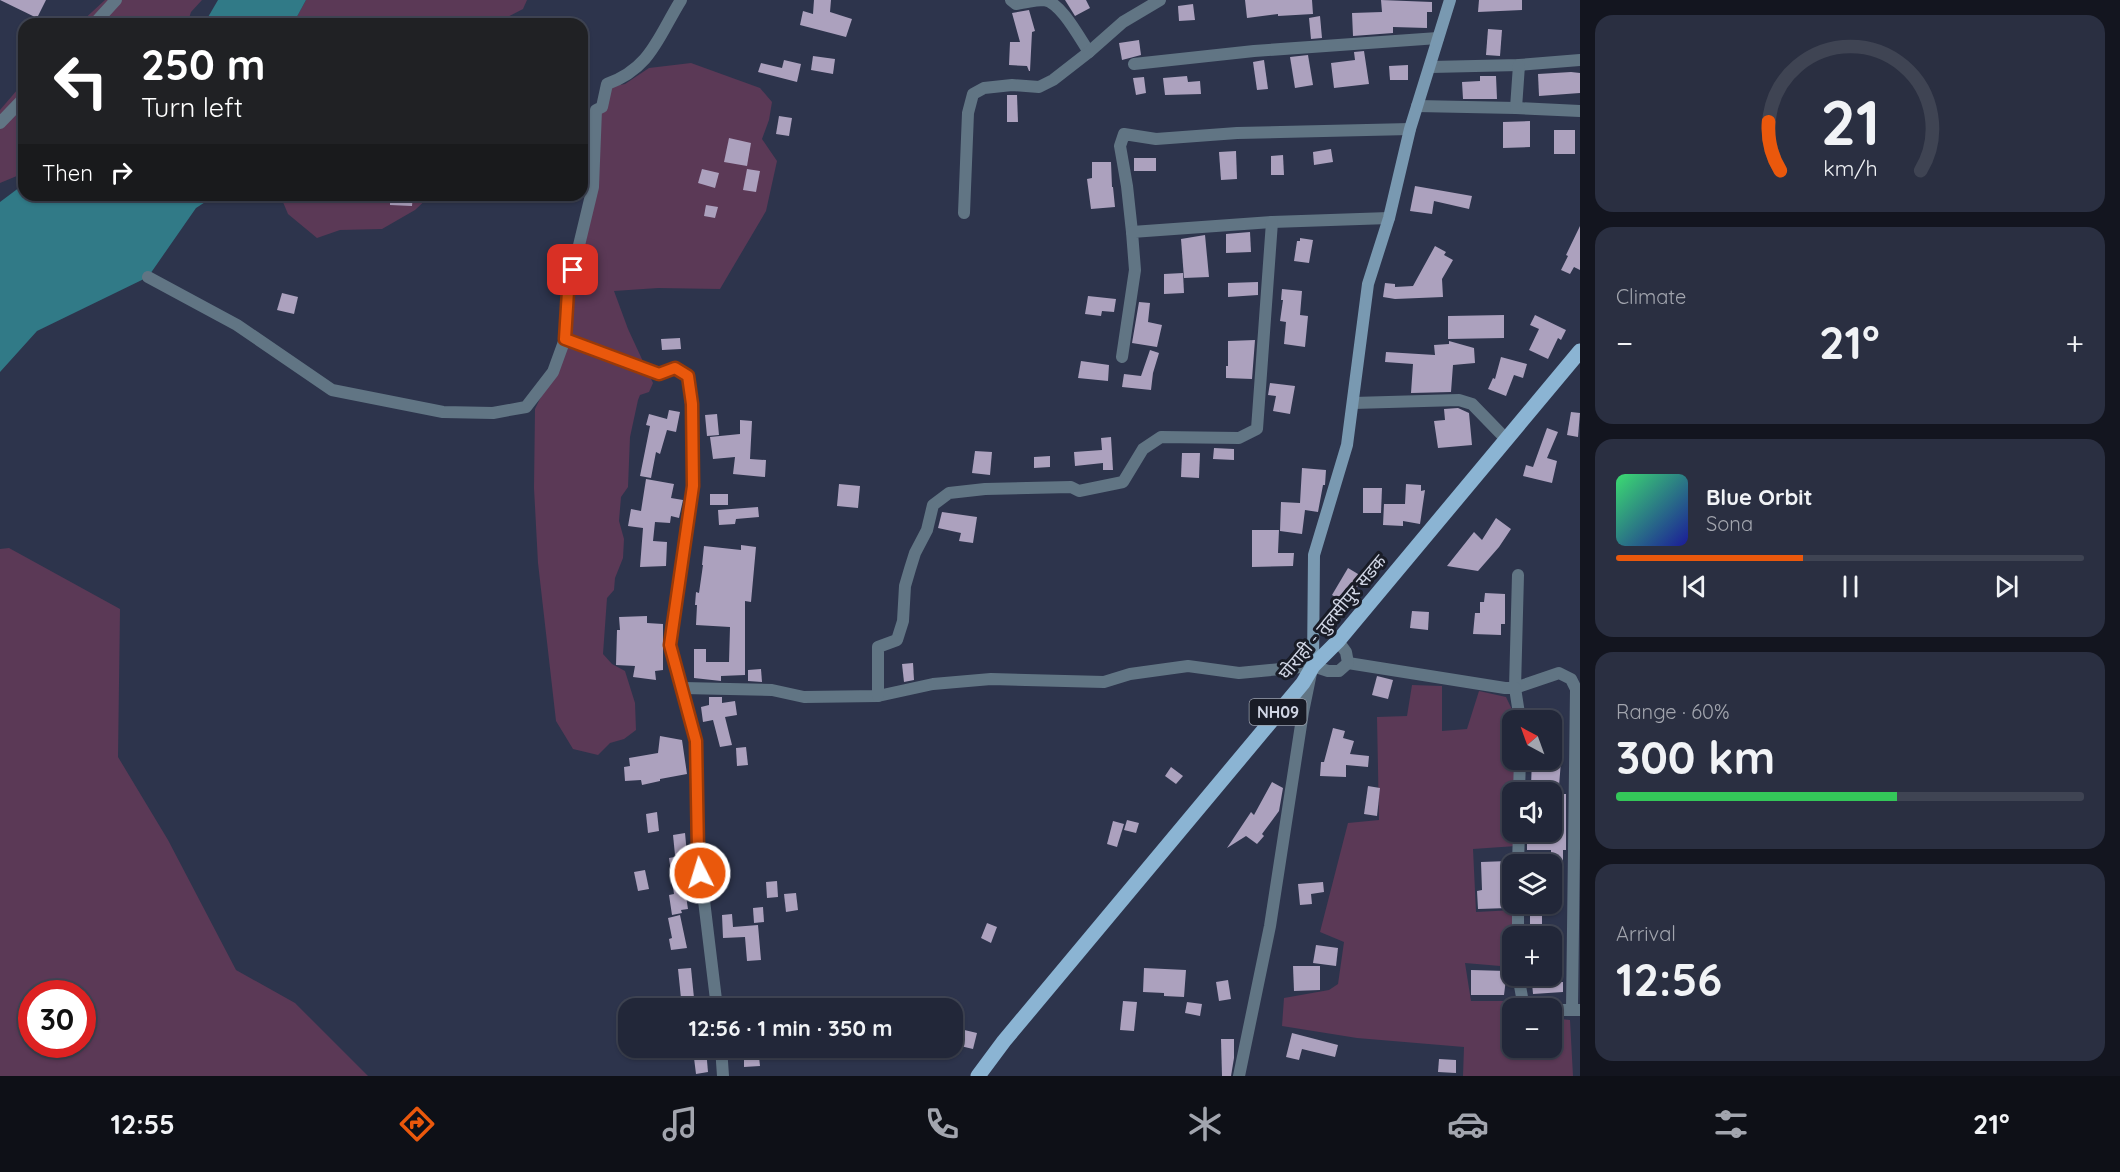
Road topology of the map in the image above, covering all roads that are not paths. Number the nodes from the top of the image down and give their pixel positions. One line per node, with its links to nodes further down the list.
1 (116, 0): 6 (street)
2 (681, 0): 15 (street)
3 (1011, 0): 8 (street)
4 (1160, 0): 8 (street)
5 (1450, 0): 7 (street)
6 (100, 18)
7 (1438, 38): 10 (street); 12 (street)
8 (1089, 52): 21 (street)
9 (1580, 60): 11 (street)
10 (1134, 64)
11 (1519, 65): 12 (street); 17 (street)
12 (1431, 67): 14 (street)
13 (18, 104): 19 (street)
14 (1417, 106): 17 (street); 20 (street)
15 (602, 107): 16 (street); 26 (street)
16 (588, 108)
17 (1516, 108): 18 (street)
18 (1580, 111)
19 (0, 123)
20 (1410, 129): 22 (street); 24 (street)
21 (964, 213)
22 (1389, 218): 23 (street); 29 (street)
23 (1272, 222): 24 (street); 37 (street)
24 (1132, 232): 28 (street)
25 (148, 277): 26 (street)
26 (565, 339): 35 (street)
27 (1580, 351): 30 (main road, घोराही - तुलसीपुर सडक / NH09)
28 (1122, 357)
29 (1353, 403): 30 (street); 34 (street)
30 (1506, 439): 32 (main road, घोराही - तुलसीपुर सडक / NH09)
31 (1518, 575): 36 (street)
32 (1338, 641): 33 (street); 34 (main road, घोराही - तुलसीपुर सडक / NH09)
33 (1348, 663): 34 (street); 36 (street)
34 (1313, 666): 37 (street); 43 (main road, घोराही - तुलसीपुर सडक / NH09); 44 (street)
35 (683, 688): 37 (street); 39 (street)
36 (1515, 688): 38 (street); 40 (street)
37 (878, 696)
38 (1518, 710)
39 (716, 998)
40 (1576, 1009)
41 (722, 1058): 42 (street)
42 (723, 1076)
43 (978, 1076)
44 (1239, 1076)

